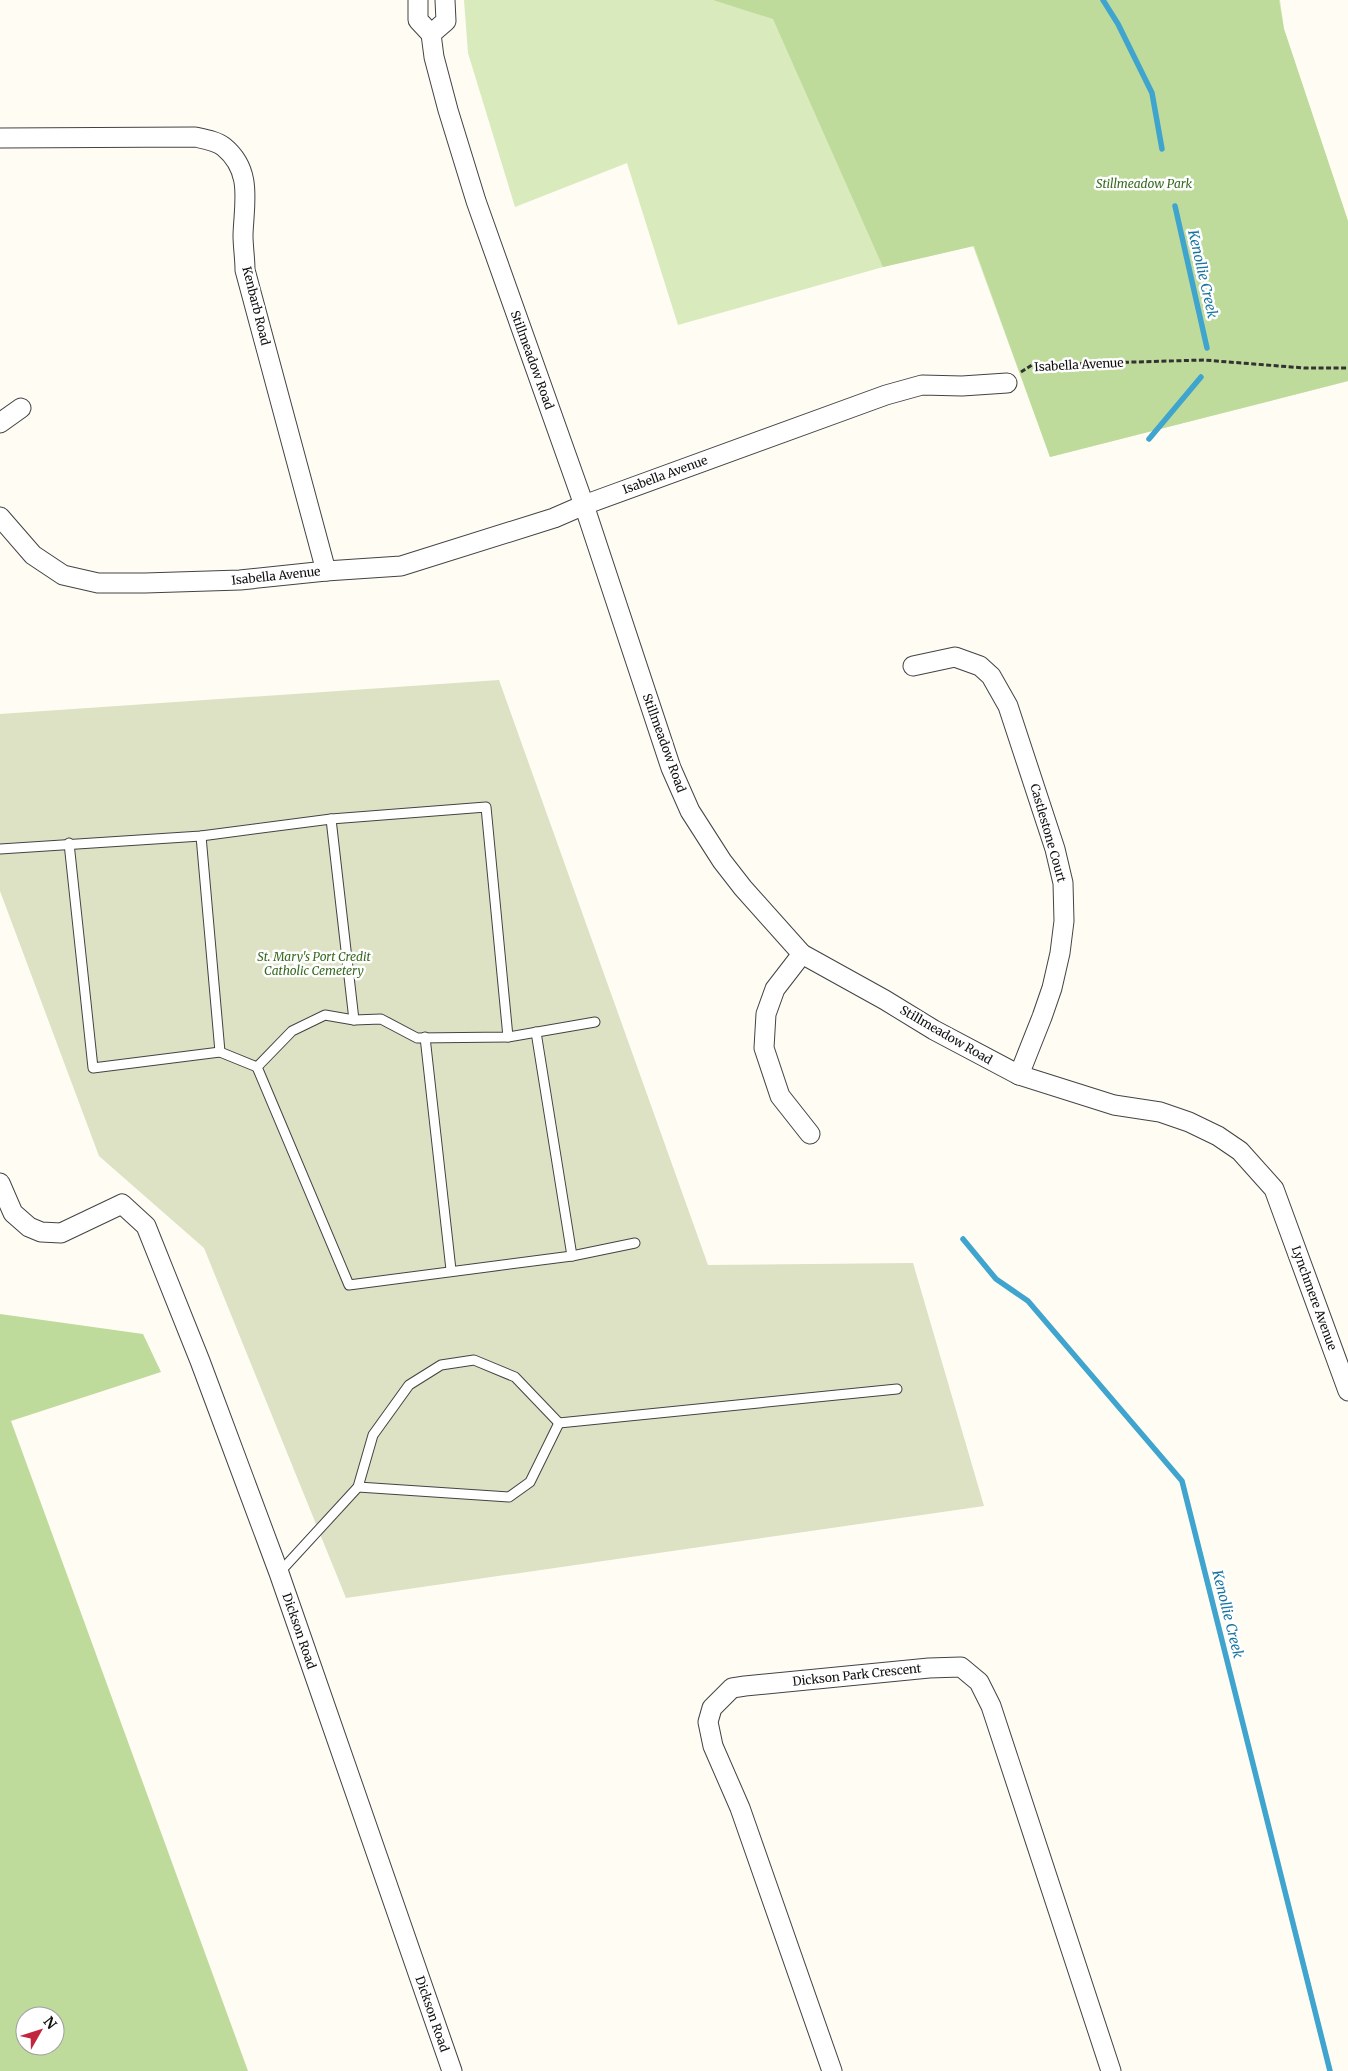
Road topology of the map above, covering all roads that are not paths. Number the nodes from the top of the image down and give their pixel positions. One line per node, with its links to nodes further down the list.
1 (418, 0): 3 (street, Stillmeadow Road)
2 (445, 0): 3 (street)
3 (431, 34): 8 (street, Stillmeadow Road)
4 (0, 138): 10 (street, Kenbarb Road)
5 (1007, 383): 8 (street, Isabella Avenue)
6 (21, 408): 7 (street)
7 (0, 422)
8 (584, 505): 10 (street, Isabella Avenue); 16 (street, Stillmeadow Road)
9 (0, 517): 10 (street, Isabella Avenue)
10 (326, 570)
11 (913, 666): 24 (street, Castlestone Court)
12 (332, 819): 13 (lane); 17 (lane); 21 (lane)
13 (201, 836): 14 (lane); 22 (lane)
14 (69, 843): 15 (lane); 22 (lane)
15 (0, 849)
16 (802, 954): 24 (street, Stillmeadow Road); 25 (street)
17 (354, 1020): 20 (lane); 23 (lane)
18 (595, 1022): 19 (lane)
19 (536, 1032): 21 (lane); 29 (lane)
20 (425, 1037): 21 (lane); 30 (lane)
21 (508, 1037)
22 (220, 1052): 23 (lane)
23 (257, 1067): 30 (lane)
24 (1019, 1075): 27 (street, Stillmeadow Road)
25 (810, 1134)
26 (0, 1183): 35 (street, Dickson Road)
27 (1290, 1232): 32 (street, Lynchmere Avenue)
28 (635, 1243): 29 (lane)
29 (572, 1256): 30 (lane)
30 (451, 1270)
31 (897, 1389): 33 (lane)
32 (1348, 1391)
33 (559, 1424): 34 (lane); 34 (lane)
34 (358, 1487): 35 (lane)
35 (279, 1573): 36 (street, Dickson Road)
36 (452, 2071)
37 (832, 2071): 38 (street, Dickson Park Crescent)
38 (1111, 2071)

